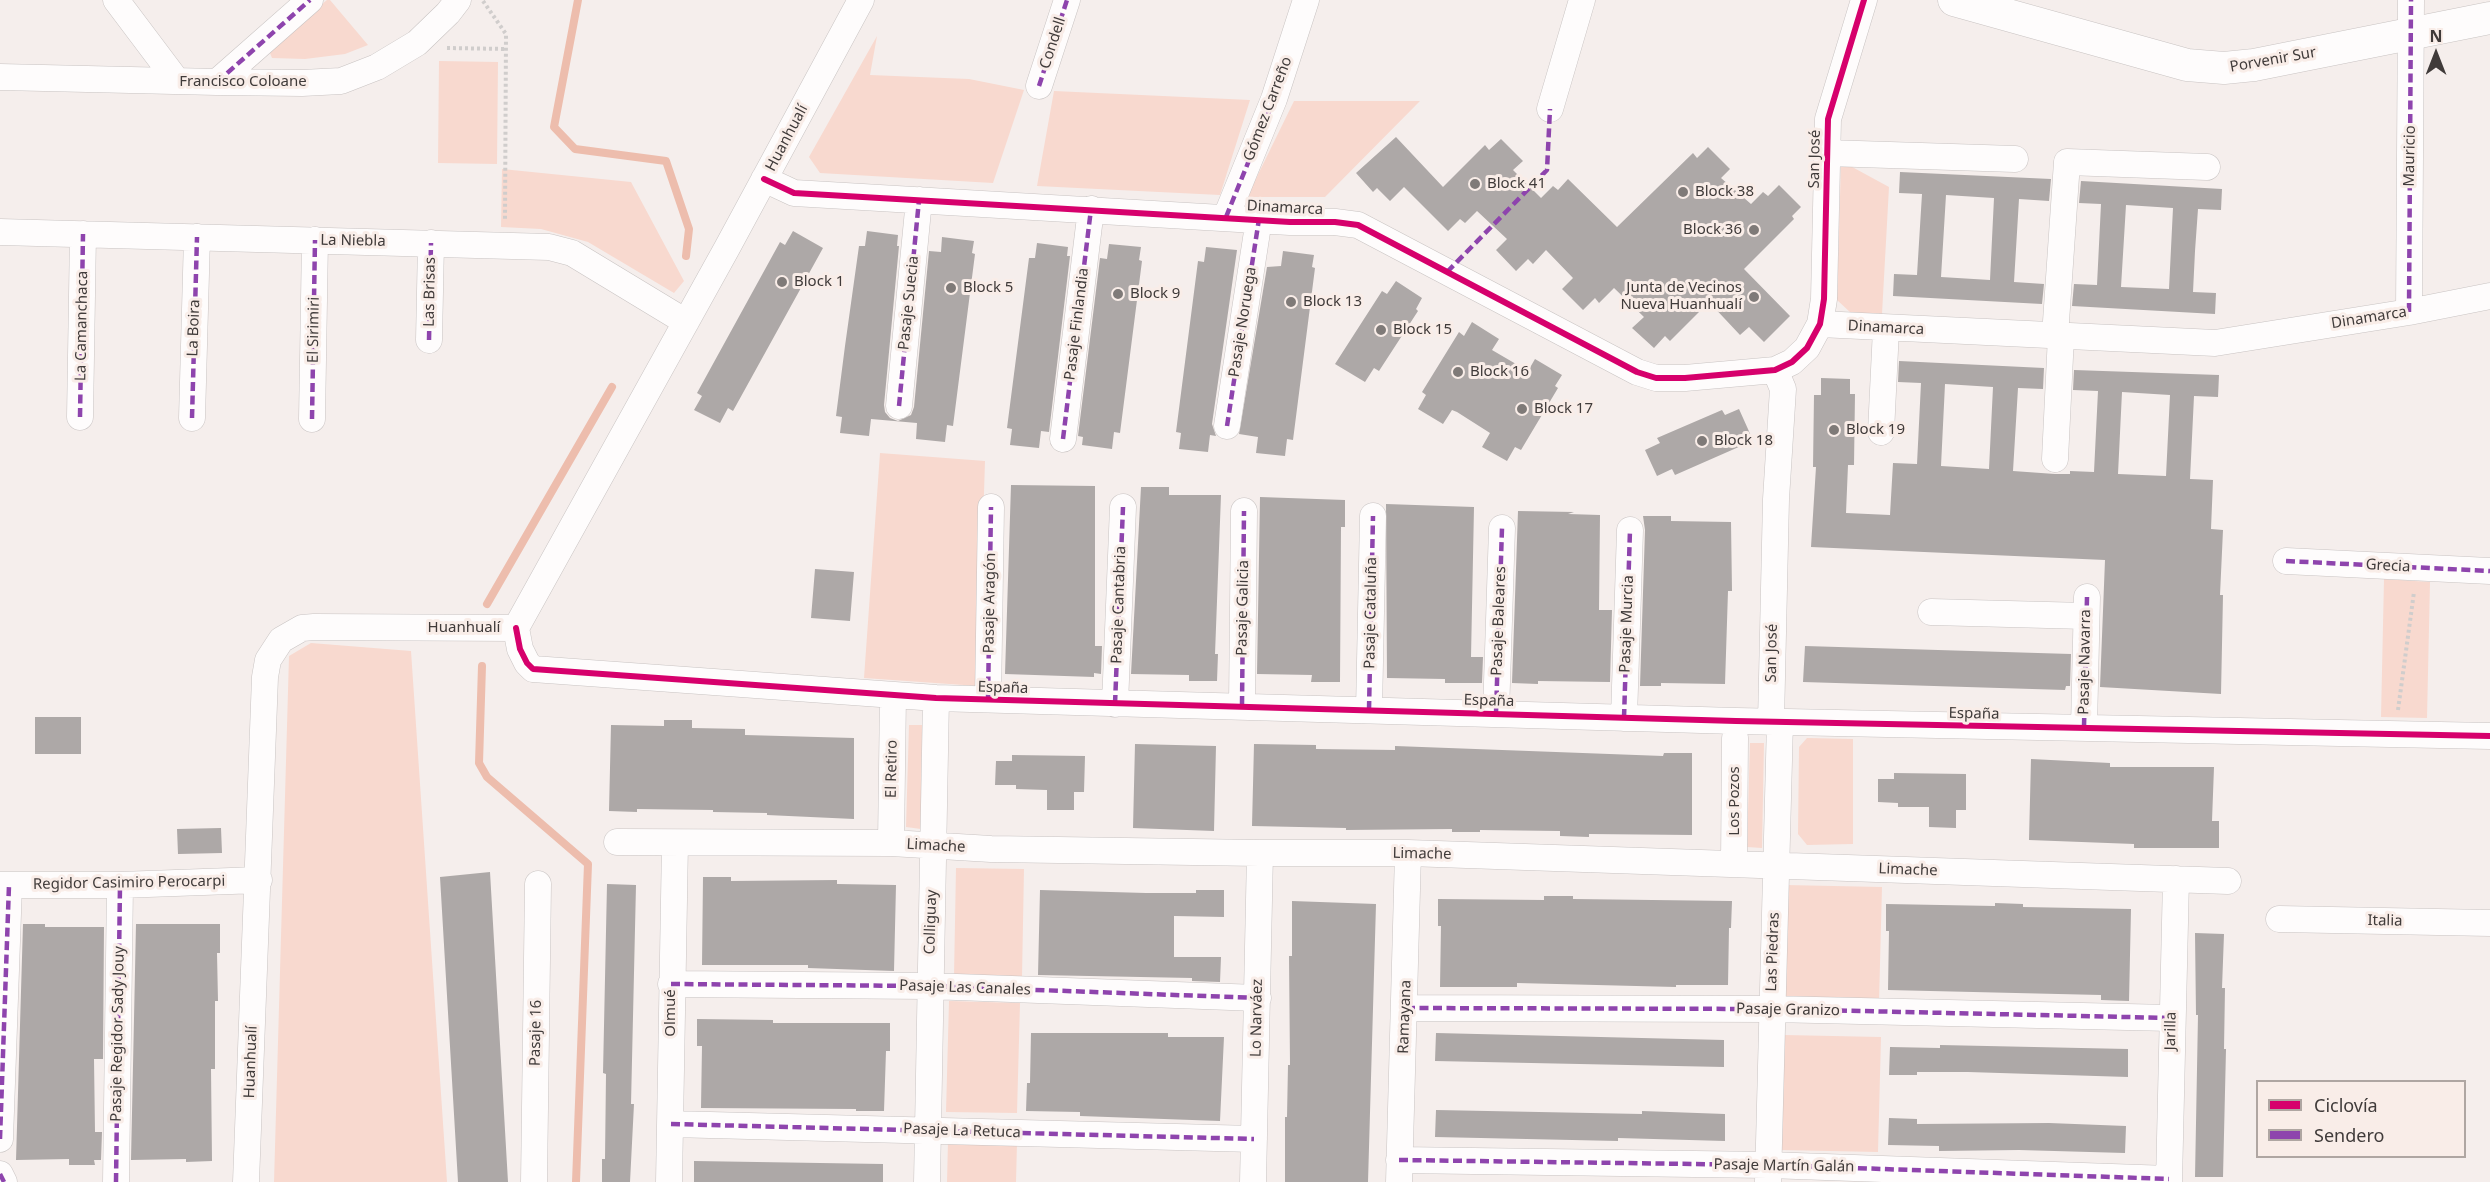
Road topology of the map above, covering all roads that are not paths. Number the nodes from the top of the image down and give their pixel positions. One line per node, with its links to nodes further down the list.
1 (116, 0): 14 (street)
2 (310, 0): 15 (street)
3 (458, 0): 15 (street, Francisco Coloane)
4 (861, 0): 21 (street, Huanhualí)
5 (1067, 0): 16 (street, Condell)
6 (1306, 0): 24 (street, Gómez Carreño)
7 (1582, 0): 17 (street)
8 (1864, 0): 18 (street, San José)
9 (1954, 0): 12 (main road, Porvenir Sur)
10 (2410, 0): 12 (street, Mauricio)
11 (2490, 18): 12 (main road, Porvenir Sur)
12 (2411, 33): 32 (street, Mauricio)
13 (0, 77): 14 (street, Francisco Coloane)
14 (177, 81): 15 (street, Francisco Coloane)
15 (216, 82)
16 (1039, 86)
17 (1550, 109)
18 (1827, 153): 19 (street); 34 (street, San José)
19 (2015, 159)
20 (2207, 167): 36 (street)
21 (764, 179): 22 (street, Dinamarca); 33 (street, Huanhualí)
22 (920, 200): 23 (street, Dinamarca); 39 (street, Pasaje Suecia)
23 (1091, 209): 24 (street, Dinamarca); 45 (street, Pasaje Finlandia)
24 (1226, 217): 25 (street, Dinamarca)
25 (1259, 219): 38 (street, Dinamarca); 43 (street, Pasaje Noruega)
26 (0, 232): 27 (street, La Niebla)
27 (83, 234): 28 (street, La Niebla); 40 (street, La Camanchaca)
28 (196, 237): 29 (street, La Niebla); 41 (street, La Boira)
29 (315, 240): 30 (street, La Niebla); 42 (street, El Sirimiri)
30 (430, 243): 33 (street, La Niebla); 37 (street, Las Brisas)
31 (2490, 296): 32 (street, Dinamarca)
32 (2409, 312): 36 (street, Dinamarca)
33 (686, 322): 56 (street, Huanhualí)
34 (1820, 324): 35 (street, Dinamarca); 38 (street, Dinamarca)
35 (1886, 329): 36 (street, Dinamarca); 44 (street)
36 (2058, 336): 46 (street)
37 (429, 340)
38 (1776, 370): 65 (street, San José)
39 (899, 406)
40 (80, 417)
41 (192, 418)
42 (312, 419)
43 (1227, 426)
44 (1881, 432)
45 (1063, 439)
46 (2055, 459)
47 (991, 507): 59 (street, Pasaje Aragón)
48 (1123, 507): 60 (street, Pasaje Cantabria)
49 (1244, 511): 61 (street, Pasaje Galicia)
50 (1373, 516): 62 (street, Pasaje Cataluña)
51 (1502, 528): 63 (street, Pasaje Baleares)
52 (1630, 530): 64 (street, Pasaje Murcia)
53 (2286, 561): 54 (street, Grecia)
54 (2490, 571)
55 (1931, 612): 66 (street, Pasaje Navarra)
56 (516, 628): 57 (street, España); 78 (street, Huanhualí)
57 (893, 695): 58 (street, España); 71 (street, El Retiro)
58 (936, 698): 59 (street, España); 72 (street, Colliguay)
59 (988, 699): 60 (street, España)
60 (1115, 704): 61 (street, España)
61 (1242, 705): 62 (street, España)
62 (1369, 710): 63 (street, España)
63 (1496, 713): 64 (street, España)
64 (1624, 718): 65 (street, España)
65 (1775, 722): 66 (street, España); 76 (street, Las Piedras)
66 (2084, 727): 67 (street, España)
67 (2490, 736)
68 (1735, 738): 75 (street, Los Pozos)
69 (617, 842): 70 (street, Limache)
70 (675, 843): 71 (street, Limache); 85 (street, Olmué)
71 (891, 843): 72 (street, Limache)
72 (934, 846): 73 (street, Limache); 86 (street, Colliguay)
73 (1260, 853): 74 (street, Limache); 87 (street, Lo Narváez)
74 (1408, 853): 75 (street, Limache); 88 (street, Ramayana)
75 (1734, 864): 76 (street, Limache)
76 (1776, 866): 77 (street, Limache); 89 (street, Las Piedras)
77 (2176, 879): 79 (street, Limache); 90 (street, Jarilla)
78 (259, 880): 82 (street, Regidor Casimiro Perocarpi); 101 (street, Huanhualí)
79 (2228, 881)
80 (537, 884): 102 (street, Pasaje 16)
81 (4, 885): 82 (street, Regidor Casimiro Perocarpi); 93 (street)
82 (120, 885): 100 (street, Pasaje Regidor Sady Jouy)
83 (2279, 919): 84 (street, Italia)
84 (2490, 923)
85 (671, 984): 86 (street, Pasaje Las Canales); 91 (street, Olmué)
86 (929, 986): 87 (street, Pasaje Las Canales); 92 (street, Colliguay)
87 (1258, 998): 94 (street, Lo Narváez)
88 (1406, 1008): 89 (street, Pasaje Granizo); 95 (street, Ramayana)
89 (1771, 1010): 90 (street, Pasaje Granizo); 96 (street, Las Piedras)
90 (2171, 1018): 98 (street, Jarilla)
91 (670, 1124): 92 (street, Pasaje La Retuca); 103 (street, Olmué)
92 (928, 1129): 94 (street, Pasaje La Retuca); 104 (street, Colliguay)
93 (0, 1139)
94 (1254, 1139): 105 (street, Lo Narváez)
95 (1399, 1171): 96 (street, Pasaje Martín Galán)
96 (1768, 1173): 98 (street, Pasaje Martín Galán)
97 (0, 1174): 99 (street)
98 (2169, 1180)
99 (4, 1182)
100 (116, 1182)
101 (246, 1182)
102 (534, 1182)
103 (669, 1182)
104 (927, 1182)
105 (1253, 1182)

